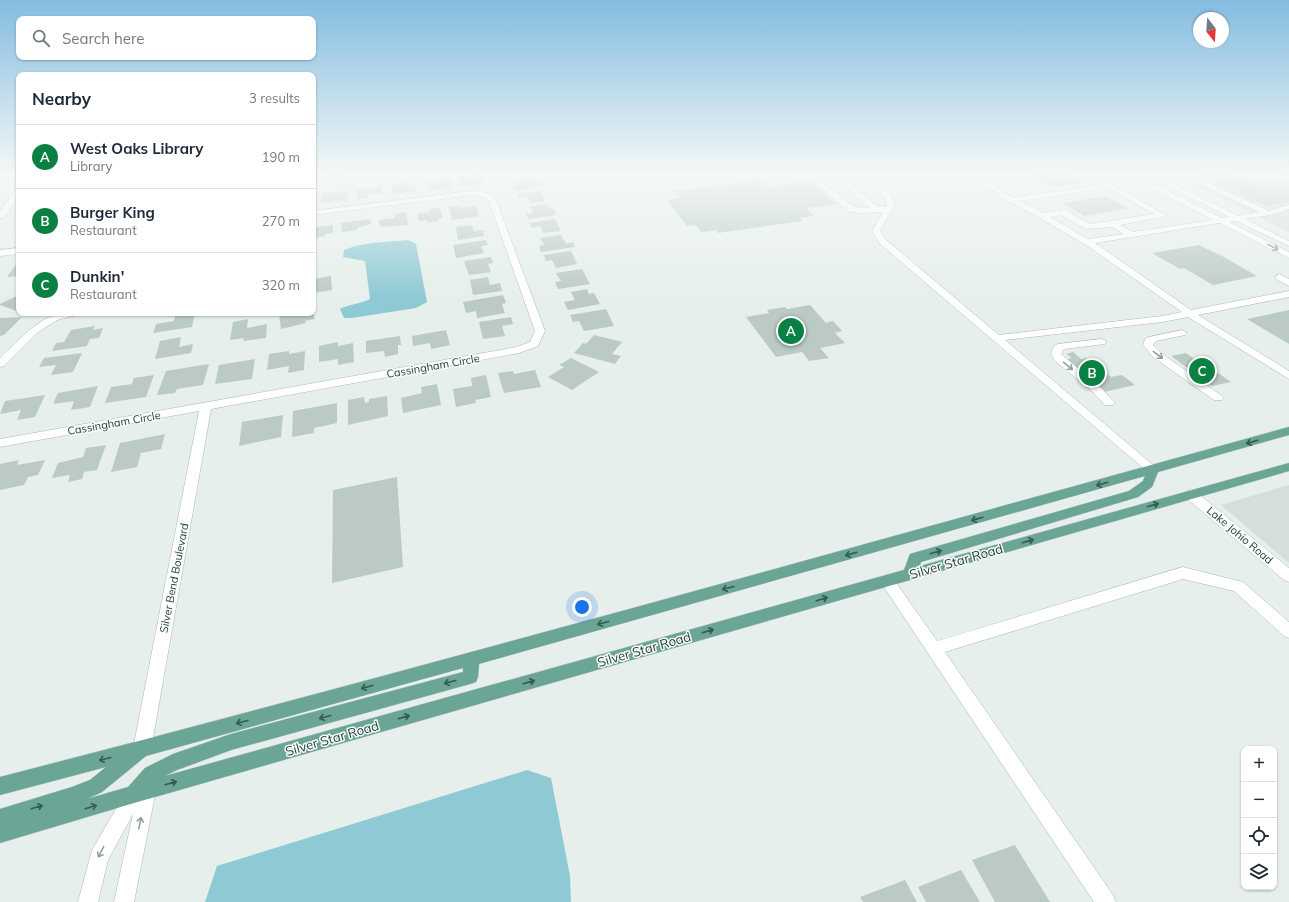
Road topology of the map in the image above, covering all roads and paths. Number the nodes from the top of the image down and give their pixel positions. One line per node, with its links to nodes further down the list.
1 (498, 215): 33 (street, Cassingham Circle)
2 (865, 215): 13 (street)
3 (885, 215): 13 (street)
4 (1047, 215): 10 (street)
5 (1068, 215): 14 (street)
6 (1161, 215): 14 (street)
7 (1209, 215): 12 (street)
8 (1231, 215): 11 (street)
9 (1254, 215): 11 (street)
10 (1043, 216): 16 (street)
11 (1237, 218): 12 (street); 17 (street)
12 (1221, 221): 15 (street); 20 (street, one-way to 20)
13 (880, 224): 27 (street)
14 (1113, 224): 15 (street)
15 (1132, 235): 16 (street)
16 (1087, 242): 24 (street)
17 (1289, 244)
18 (16, 251): 19 (street)
19 (0, 253)
20 (1289, 256)
21 (1279, 277): 22 (street)
22 (1289, 283)
23 (1289, 294): 24 (street)
24 (1190, 313): 27 (street); 30 (street)
25 (62, 316): 29 (street)
26 (1182, 333): 31 (street, one-way to 31)
27 (997, 338): 37 (street)
28 (1101, 342): 32 (street, one-way to 32)
29 (0, 364)
30 (1289, 376)
31 (1218, 398)
32 (1109, 403)
33 (206, 406): 35 (street, Cassingham Circle); 45 (street, Silver Bend Boulevard)
34 (1289, 431): 37 (main road, one-way to 37)
35 (0, 443)
36 (1289, 467): 38 (main road, Silver Star Road)
37 (1153, 470): 39 (main road, one-way to 37); 44 (main road, one-way to 44)
38 (1191, 495): 39 (main road, Silver Star Road, one-way to 38); 40 (street, Lake Johio Road)
39 (910, 574): 41 (main road, Silver Star Road)
40 (1289, 576)
41 (887, 581): 43 (street); 47 (main road, Silver Star Road, one-way to 41)
42 (1289, 631): 43 (street)
43 (934, 649): 52 (street)
44 (472, 658): 45 (main road, one-way to 45); 47 (main road, one-way to 47)
45 (142, 749): 46 (main road, one-way to 46); 48 (main road, one-way to 45)
46 (0, 786)
47 (140, 792): 49 (main road, Silver Star Road, one-way to 47); 50 (street, one-way to 50); 51 (street, one-way to 47)
48 (0, 818)
49 (0, 834)
50 (88, 902)
51 (124, 902)
52 (1106, 902)

